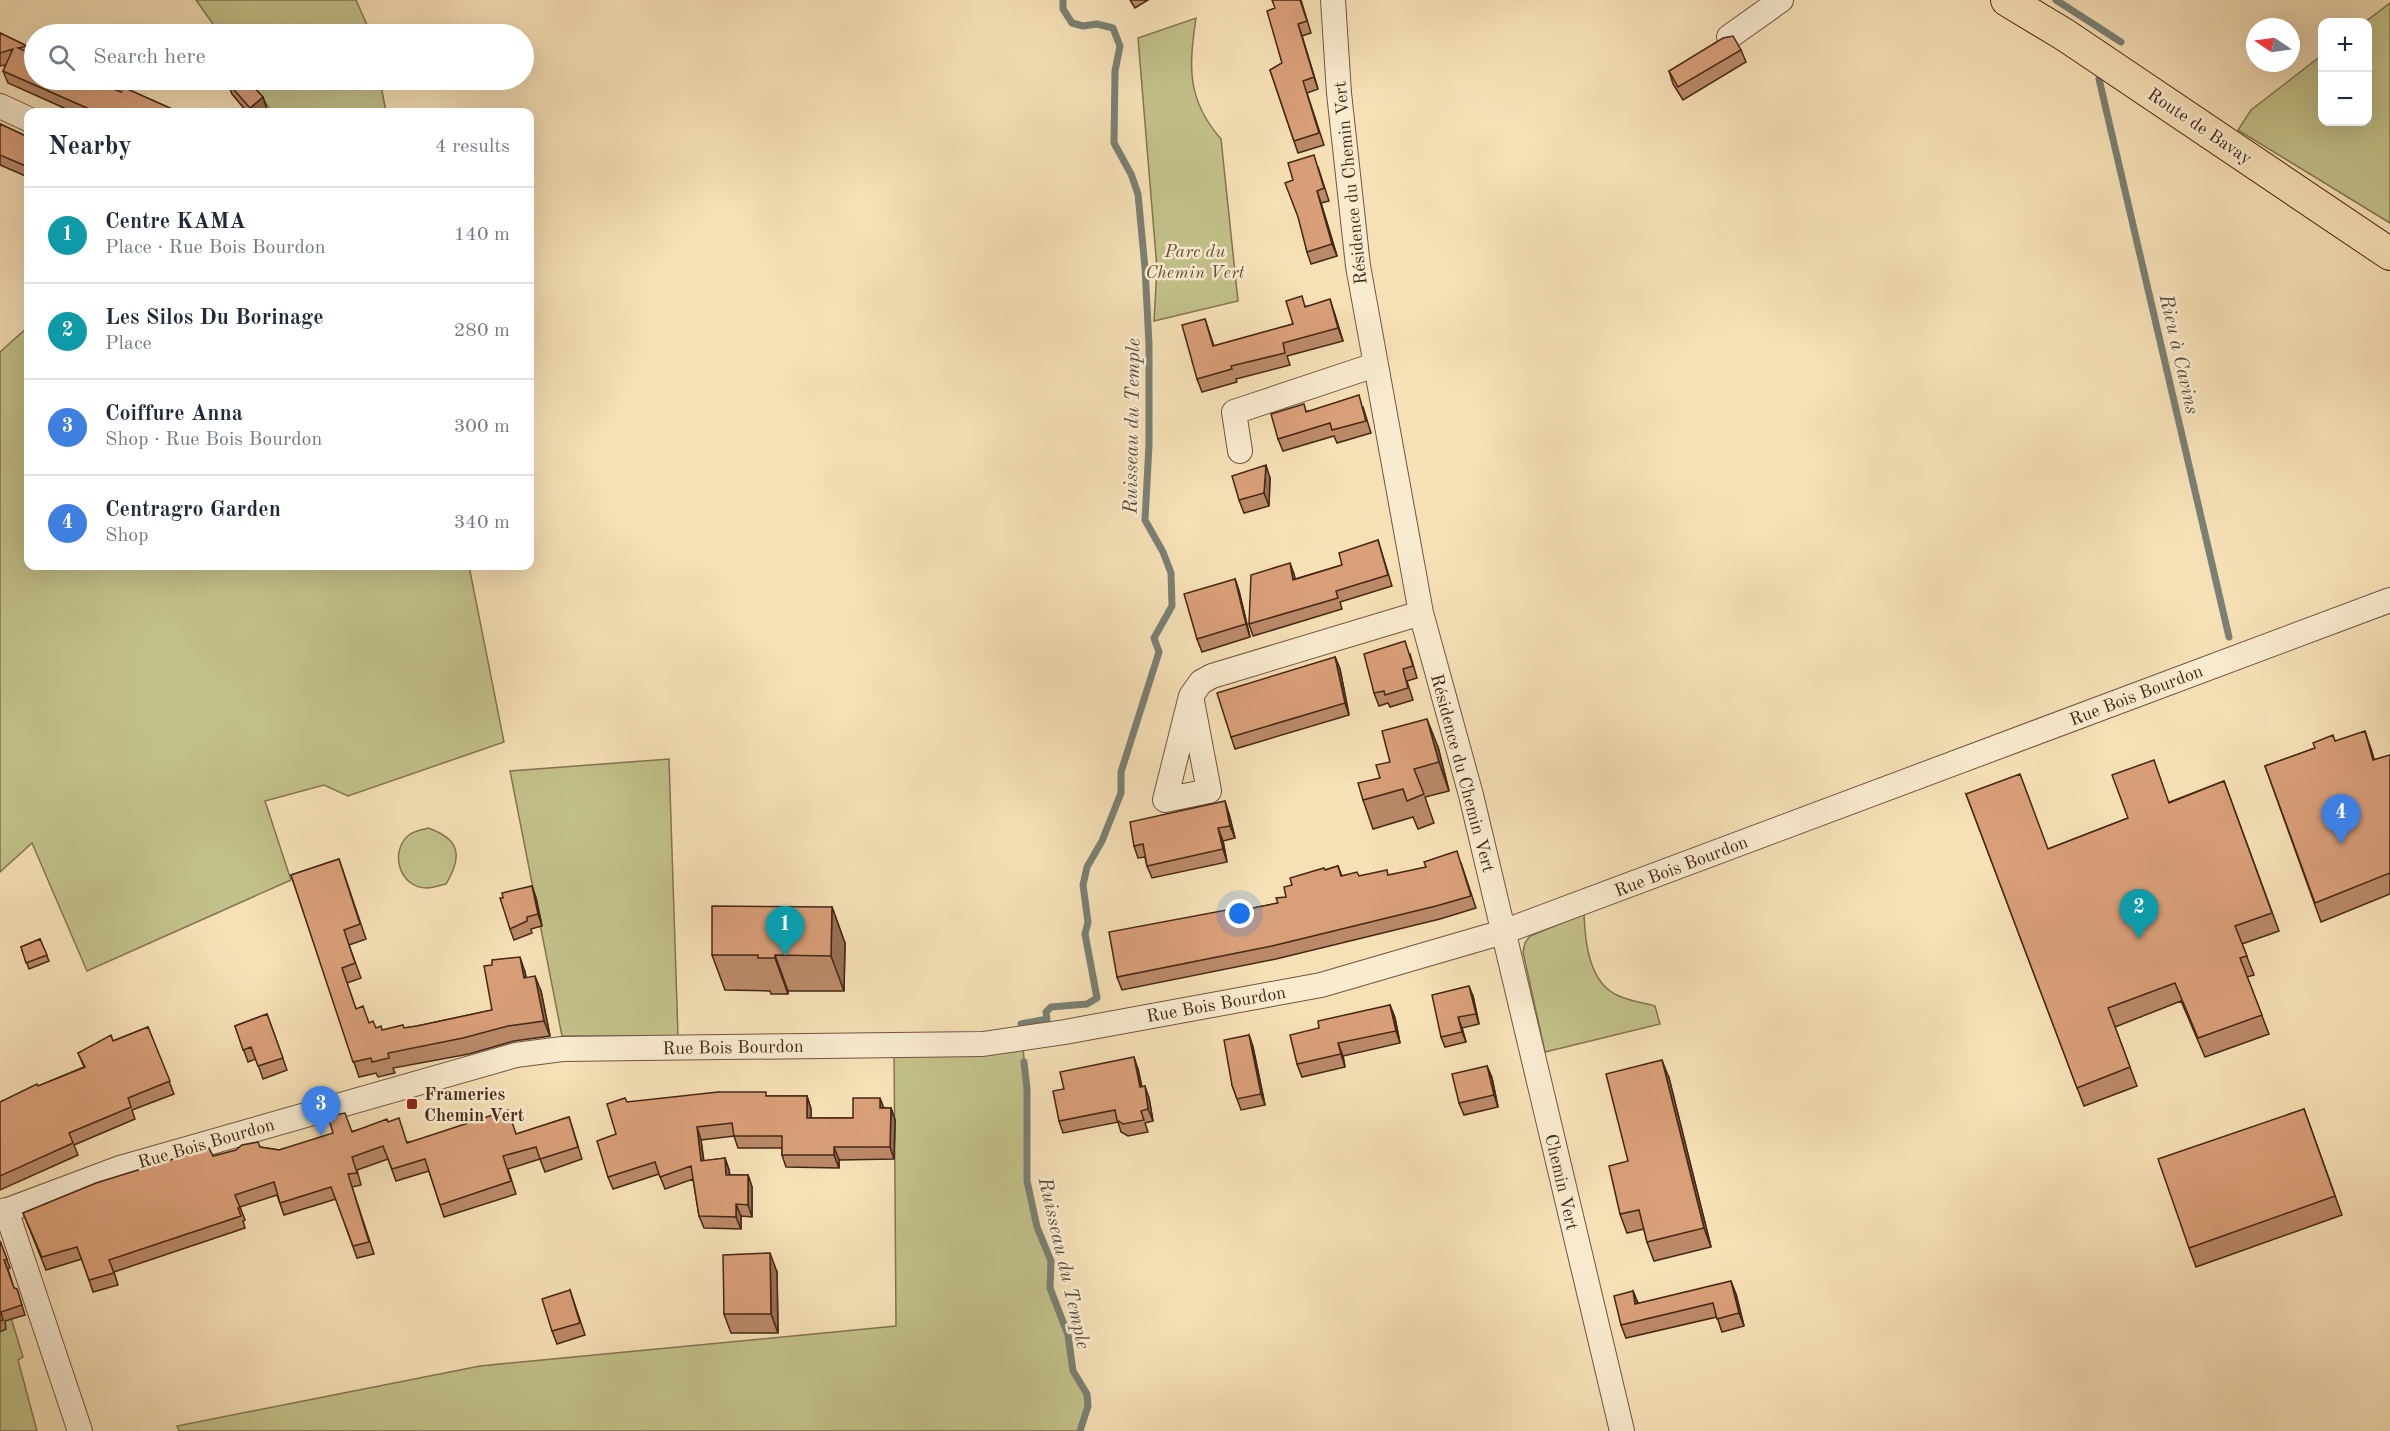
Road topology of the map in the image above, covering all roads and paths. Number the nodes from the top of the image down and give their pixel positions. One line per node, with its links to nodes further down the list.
1 (1333, 0): 8 (street, Résidence du Chemin Vert)
2 (1780, 0): 4 (street)
3 (2007, 0): 7 (main road, Route de Bavay)
4 (1729, 37)
5 (0, 106): 6 (street)
6 (24, 117)
7 (2390, 254)
8 (1375, 365): 9 (street); 11 (street, Résidence du Chemin Vert)
9 (1240, 451)
10 (2390, 600): 13 (street, Rue Bois Bourdon)
11 (1421, 613): 12 (street); 13 (street, Résidence du Chemin Vert)
12 (1191, 696)
13 (1503, 932): 14 (street, Rue Bois Bourdon); 16 (street, Chemin Vert)
14 (3, 1212): 15 (street)
15 (80, 1431)
16 (1622, 1431)

